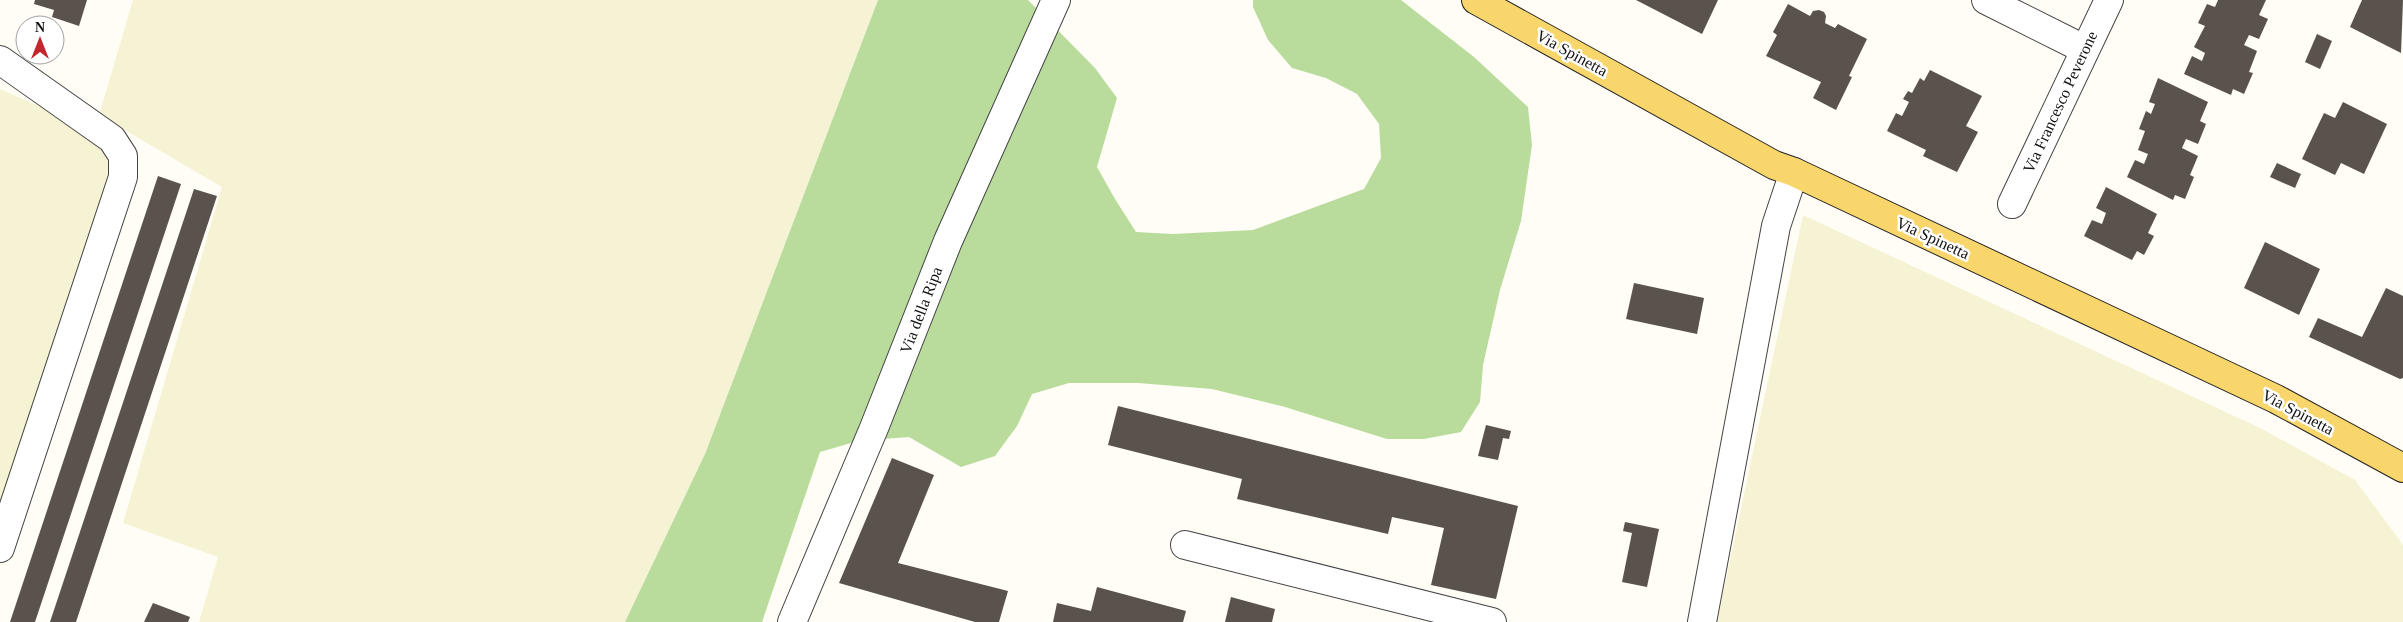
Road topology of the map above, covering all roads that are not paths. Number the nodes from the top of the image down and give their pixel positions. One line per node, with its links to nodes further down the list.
1 (1056, 0): 12 (street, Via della Ripa)
2 (1476, 0): 7 (main road, Via Spinetta)
3 (1986, 0): 5 (street)
4 (2109, 0): 5 (street, Via Francesco Peverone)
5 (2084, 49): 8 (street, Via Francesco Peverone)
6 (0, 60): 11 (street)
7 (1794, 172): 9 (main road, Via Spinetta); 14 (street)
8 (2012, 204)
9 (2400, 470)
10 (1185, 545): 13 (street)
11 (0, 548)
12 (792, 622)
13 (1492, 622)
14 (1702, 622)

